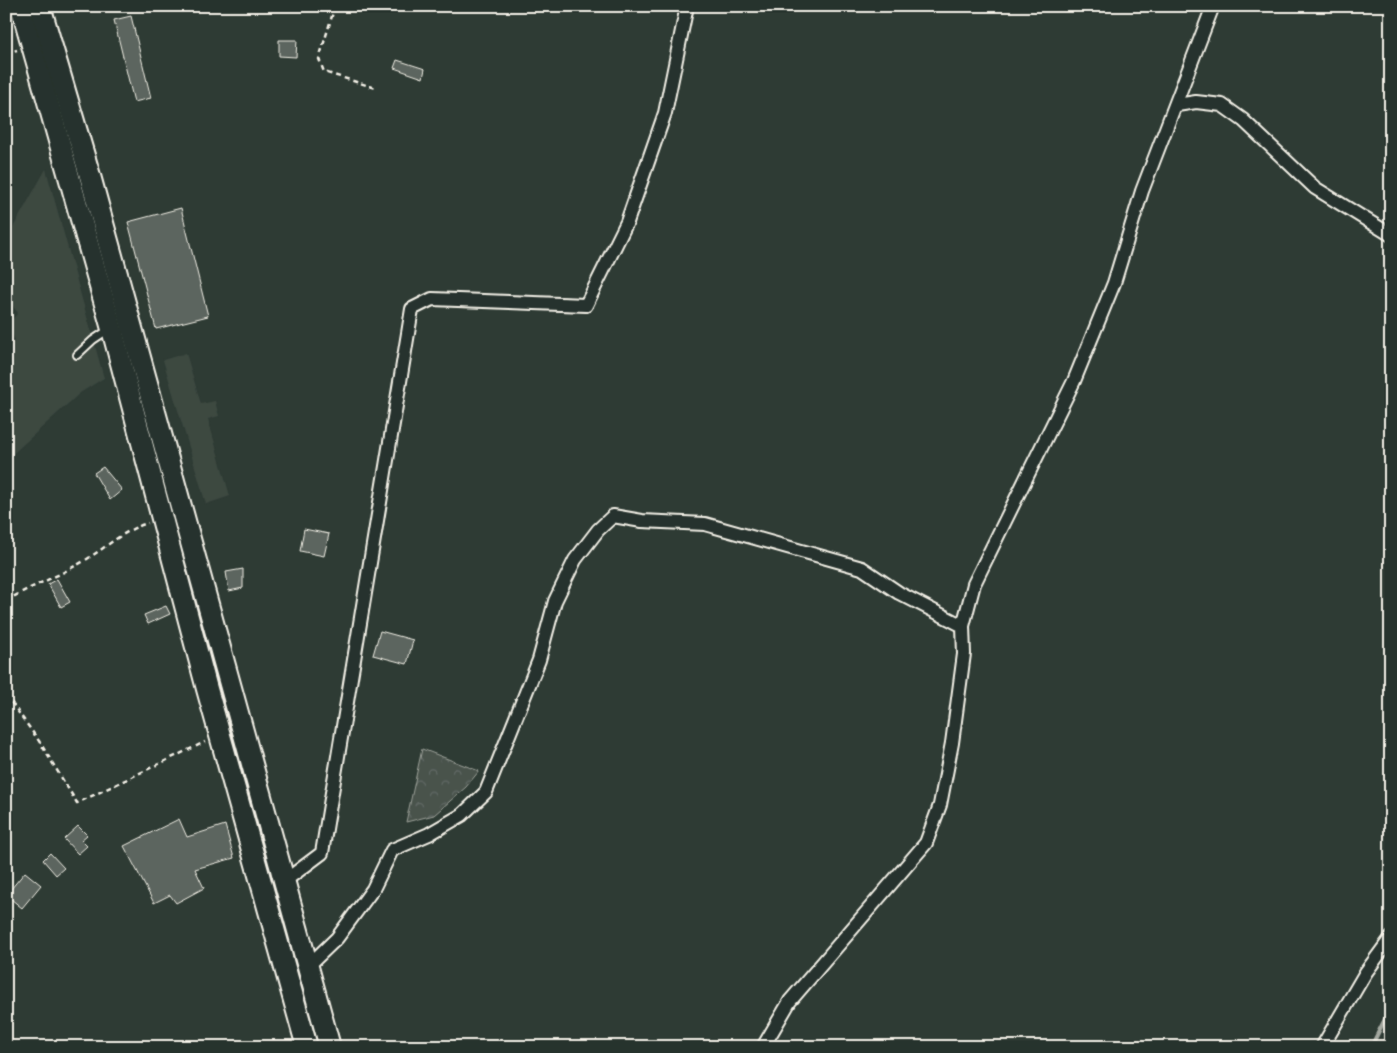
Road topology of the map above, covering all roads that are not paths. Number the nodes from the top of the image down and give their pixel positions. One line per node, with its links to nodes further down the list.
1 (21, 6): 7 (main road)
2 (40, 6): 10 (main road)
3 (687, 6): 10 (street)
4 (1213, 6): 5 (street)
5 (1177, 105): 6 (street); 9 (street)
6 (1391, 235)
7 (112, 328): 8 (lane); 13 (main road)
8 (77, 355)
9 (963, 626): 12 (street); 15 (street)
10 (286, 880): 12 (main road)
11 (1391, 938): 16 (street)
12 (307, 967): 14 (main road)
13 (307, 1047)
14 (330, 1047)
15 (763, 1047)
16 (1322, 1047)

